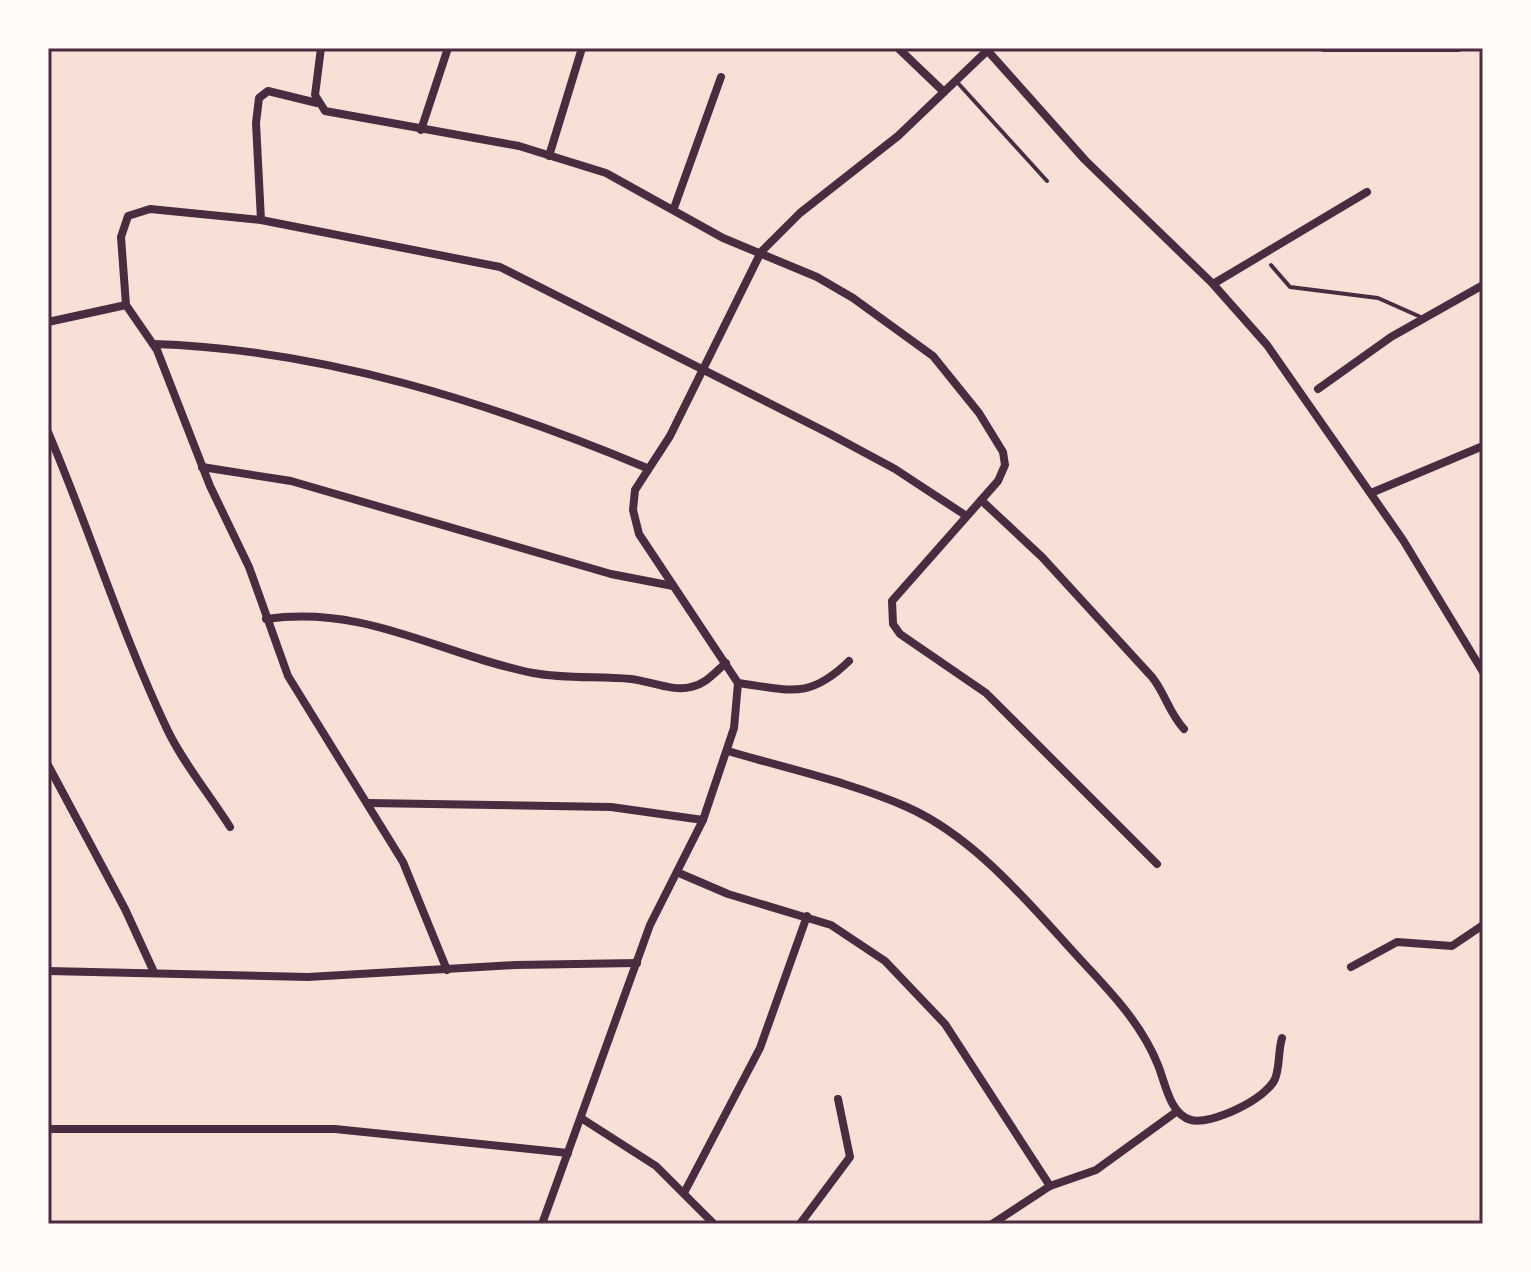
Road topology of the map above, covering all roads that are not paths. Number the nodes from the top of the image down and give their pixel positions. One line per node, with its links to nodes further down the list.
1 (321, 48): 11 (street)
2 (448, 48): 12 (street)
3 (582, 48): 13 (street)
4 (898, 48): 10 (street)
5 (1324, 48): 6 (street)
6 (1458, 48)
7 (988, 49): 9 (street); 20 (street)
8 (721, 77): 16 (street)
9 (956, 80): 10 (street); 14 (lane)
10 (944, 92): 18 (street)
11 (317, 103): 12 (street); 17 (street)
12 (421, 130): 13 (street)
13 (549, 156): 16 (street)
14 (1047, 181)
15 (1367, 192): 20 (street)
16 (674, 208): 18 (street)
17 (261, 220): 22 (street); 26 (street)
18 (761, 252): 26 (street); 33 (street)
19 (1271, 265): 23 (lane)
20 (1213, 284): 32 (street)
21 (1483, 285): 23 (street)
22 (126, 305): 24 (street); 25 (street)
23 (1423, 318): 27 (street)
24 (48, 322)
25 (153, 344): 30 (street); 31 (street)
26 (703, 373): 31 (street); 34 (street)
27 (1318, 389)
28 (48, 432): 46 (street)
29 (1483, 446): 32 (street)
30 (202, 467): 35 (street); 36 (street)
31 (647, 468): 35 (street)
32 (1371, 493): 39 (street)
33 (981, 500): 34 (street); 41 (street)
34 (965, 515): 47 (street)
35 (673, 586): 38 (street)
36 (266, 619): 38 (street); 44 (street)
37 (849, 661): 40 (street)
38 (726, 663): 40 (street)
39 (1483, 672)
40 (738, 683): 42 (street)
41 (1184, 729)
42 (728, 751): 45 (street); 58 (street)
43 (48, 765): 53 (street)
44 (367, 803): 45 (street); 54 (street)
45 (703, 820): 48 (street)
46 (230, 827)
47 (1157, 864)
48 (679, 873): 49 (street); 51 (street)
49 (807, 916): 62 (street); 63 (street)
50 (1483, 925): 52 (street)
51 (637, 963): 54 (street); 59 (street)
52 (1351, 967)
53 (153, 970): 54 (street); 55 (street)
54 (447, 970)
55 (48, 971)
56 (1282, 1038): 58 (street)
57 (838, 1099): 66 (street)
58 (1176, 1112): 62 (street)
59 (581, 1118): 61 (street); 63 (street)
60 (48, 1129): 61 (street)
61 (568, 1153): 64 (street)
62 (1050, 1186): 67 (street)
63 (684, 1193): 65 (street)
64 (542, 1224)
65 (714, 1224)
66 (800, 1224)
67 (992, 1224)

